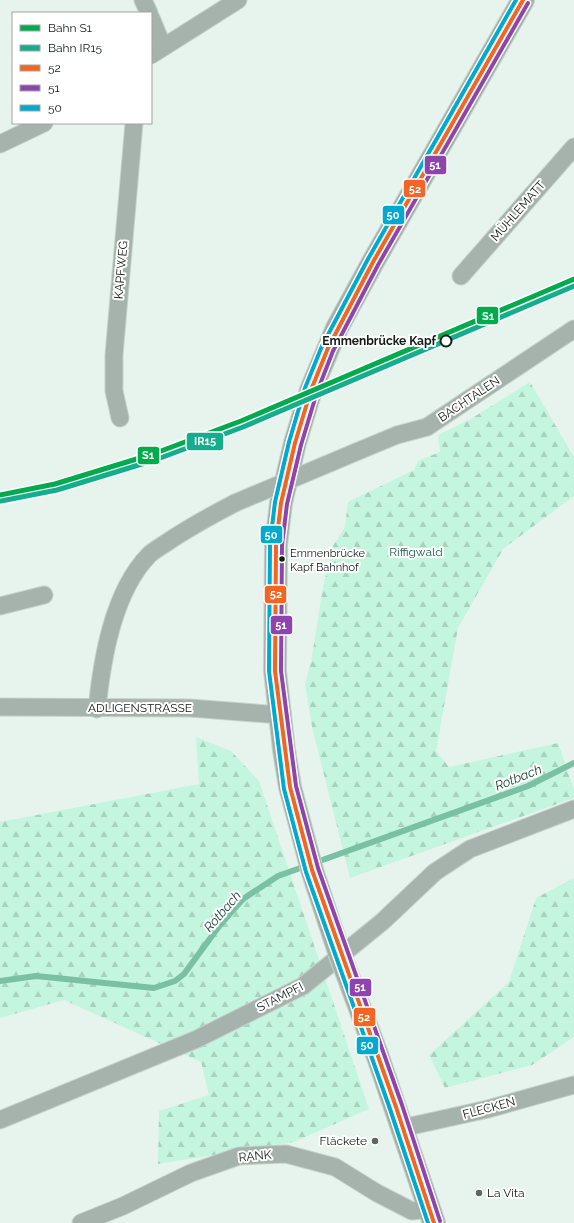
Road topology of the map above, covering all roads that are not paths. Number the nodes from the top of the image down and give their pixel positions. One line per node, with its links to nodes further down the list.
1 (144, 0): 4 (street)
2 (238, 0): 6 (street)
3 (523, 0): 18 (main road)
4 (149, 12)
5 (152, 24): 6 (street)
6 (157, 51)
7 (42, 124): 9 (street)
8 (134, 124): 13 (street, KAPFWEG)
9 (0, 144)
10 (574, 147): 11 (street, MÜHLEMATT)
11 (461, 276)
12 (574, 329): 17 (street, BACHTALEN, bridge)
13 (120, 418)
14 (44, 595): 15 (street)
15 (0, 606)
16 (0, 707): 17 (street, ADLIGENSTRASSE)
17 (97, 709): 18 (street, ADLIGENSTRASSE)
18 (280, 715): 22 (main road, bridge)
19 (574, 809): 21 (street, STAMPFI)
20 (574, 1085): 22 (street, FLECKEN)
21 (0, 1120)
22 (402, 1128): 23 (main road)
23 (420, 1216): 24 (street, RANK)
24 (81, 1223)

